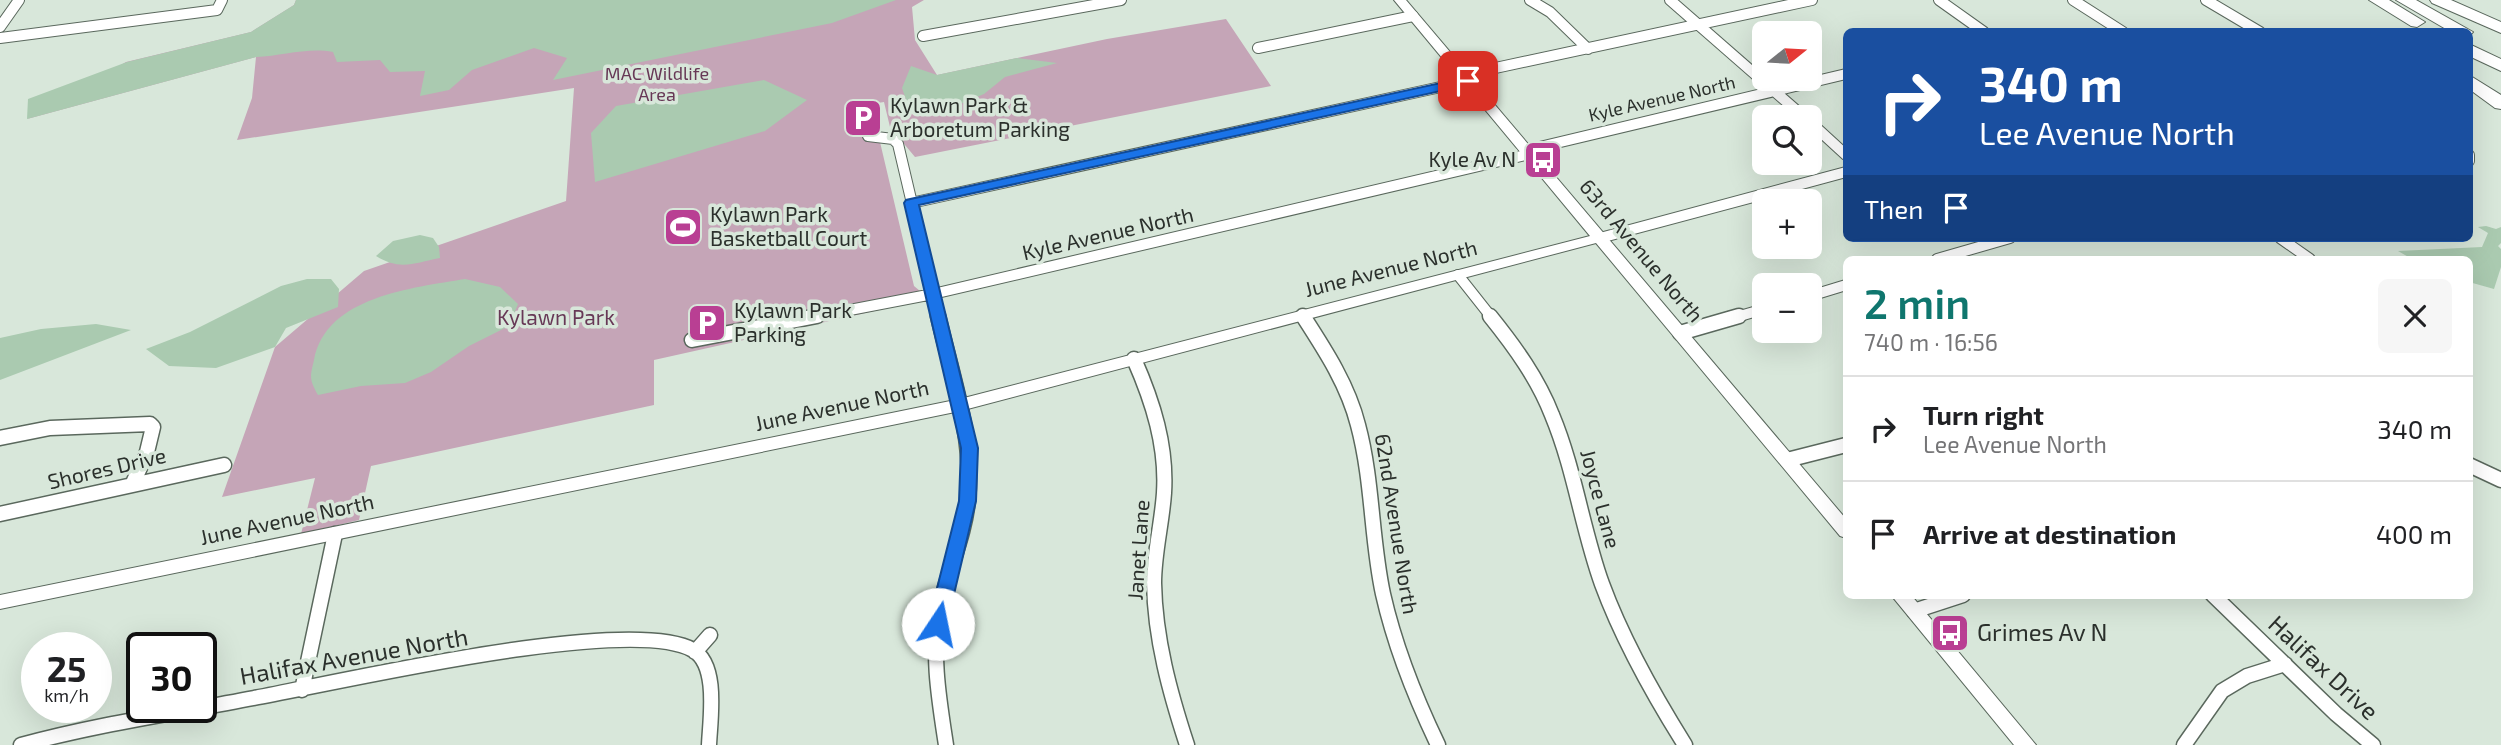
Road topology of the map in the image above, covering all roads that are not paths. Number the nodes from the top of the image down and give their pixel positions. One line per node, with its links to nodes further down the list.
1 (19, 0): 16 (street)
2 (222, 0): 26 (street)
3 (1121, 0): 24 (street)
4 (1400, 0): 14 (street, 63rd Avenue North)
5 (1530, 0): 28 (street)
6 (1670, 0): 15 (street)
7 (1812, 0): 15 (street)
8 (1939, 0): 17 (street)
9 (2073, 0): 18 (street)
10 (2206, 0): 19 (street)
11 (2404, 0): 22 (highway)
12 (2438, 0): 23 (highway)
13 (2370, 2): 20 (highway); 21 (highway)
14 (1413, 16): 27 (street); 34 (street, 63rd Avenue North)
15 (1698, 24): 28 (street); 32 (street)
16 (0, 27)
17 (1978, 28)
18 (2117, 28)
19 (2253, 28)
20 (2400, 28)
21 (2427, 28)
22 (2457, 28)
23 (2501, 28)
24 (923, 36)
25 (2473, 36): 29 (highway)
26 (0, 38)
27 (1258, 48)
28 (1588, 49): 34 (street)
29 (2501, 50)
30 (2473, 51): 31 (highway)
31 (2501, 66)
32 (1752, 72)
33 (1843, 75): 35 (street, Kyle Avenue North)
34 (1466, 78): 42 (street, 63rd Avenue North); 45 (street)
35 (1822, 80)
36 (2473, 83): 38 (highway)
37 (1773, 91): 39 (street); 42 (street, Kyle Avenue North)
38 (2501, 103)
39 (1790, 105)
40 (863, 121): 45 (street)
41 (1822, 133): 43 (street)
42 (1528, 152): 46 (street, 63rd Avenue North); 54 (street, Kyle Avenue North)
43 (1843, 152)
44 (1843, 173): 46 (street, June Avenue North)
45 (911, 203): 54 (street)
46 (1600, 238): 51 (street, June Avenue North); 57 (street, 63rd Avenue North)
47 (1996, 242): 49 (street)
48 (2286, 242): 50 (street)
49 (1947, 256)
50 (2306, 256)
51 (1458, 275): 56 (street, June Avenue North); 85 (street, Joyce Lane)
52 (1843, 286): 53 (street)
53 (1822, 292)
54 (933, 294): 58 (street, Kyle Avenue North); 60 (street)
55 (1752, 312): 57 (street)
56 (1302, 315): 59 (street, June Avenue North); 84 (street, 62nd Avenue North)
57 (1680, 333): 63 (street, 63rd Avenue North)
58 (692, 340)
59 (1134, 359): 60 (street, June Avenue North); 83 (street, Janet Lane)
60 (960, 405): 70 (street, June Avenue North); 82 (street)
61 (0, 438): 67 (street)
62 (1843, 446): 63 (street)
63 (1787, 460): 69 (street, 63rd Avenue North)
64 (224, 465): 67 (street, Shores Drive)
65 (2473, 467): 66 (street)
66 (2501, 480)
67 (133, 483): 68 (street, Shores Drive)
68 (0, 513)
69 (1843, 527)
70 (335, 534): 74 (street, June Avenue North); 79 (street)
71 (1903, 599): 75 (street)
72 (1950, 599): 75 (street)
73 (2217, 599): 78 (street, Halifax Drive)
74 (0, 602)
75 (1913, 611): 86 (street)
76 (710, 635): 77 (street)
77 (695, 652): 79 (street, Halifax Avenue North); 81 (street)
78 (2285, 664): 87 (street); 88 (street, Halifax Drive)
79 (302, 690): 80 (street, Halifax Avenue North)
80 (21, 745)
81 (709, 745)
82 (946, 745)
83 (1187, 745)
84 (1438, 745)
85 (1685, 745)
86 (2026, 745)
87 (2183, 745)
88 (2373, 745)

